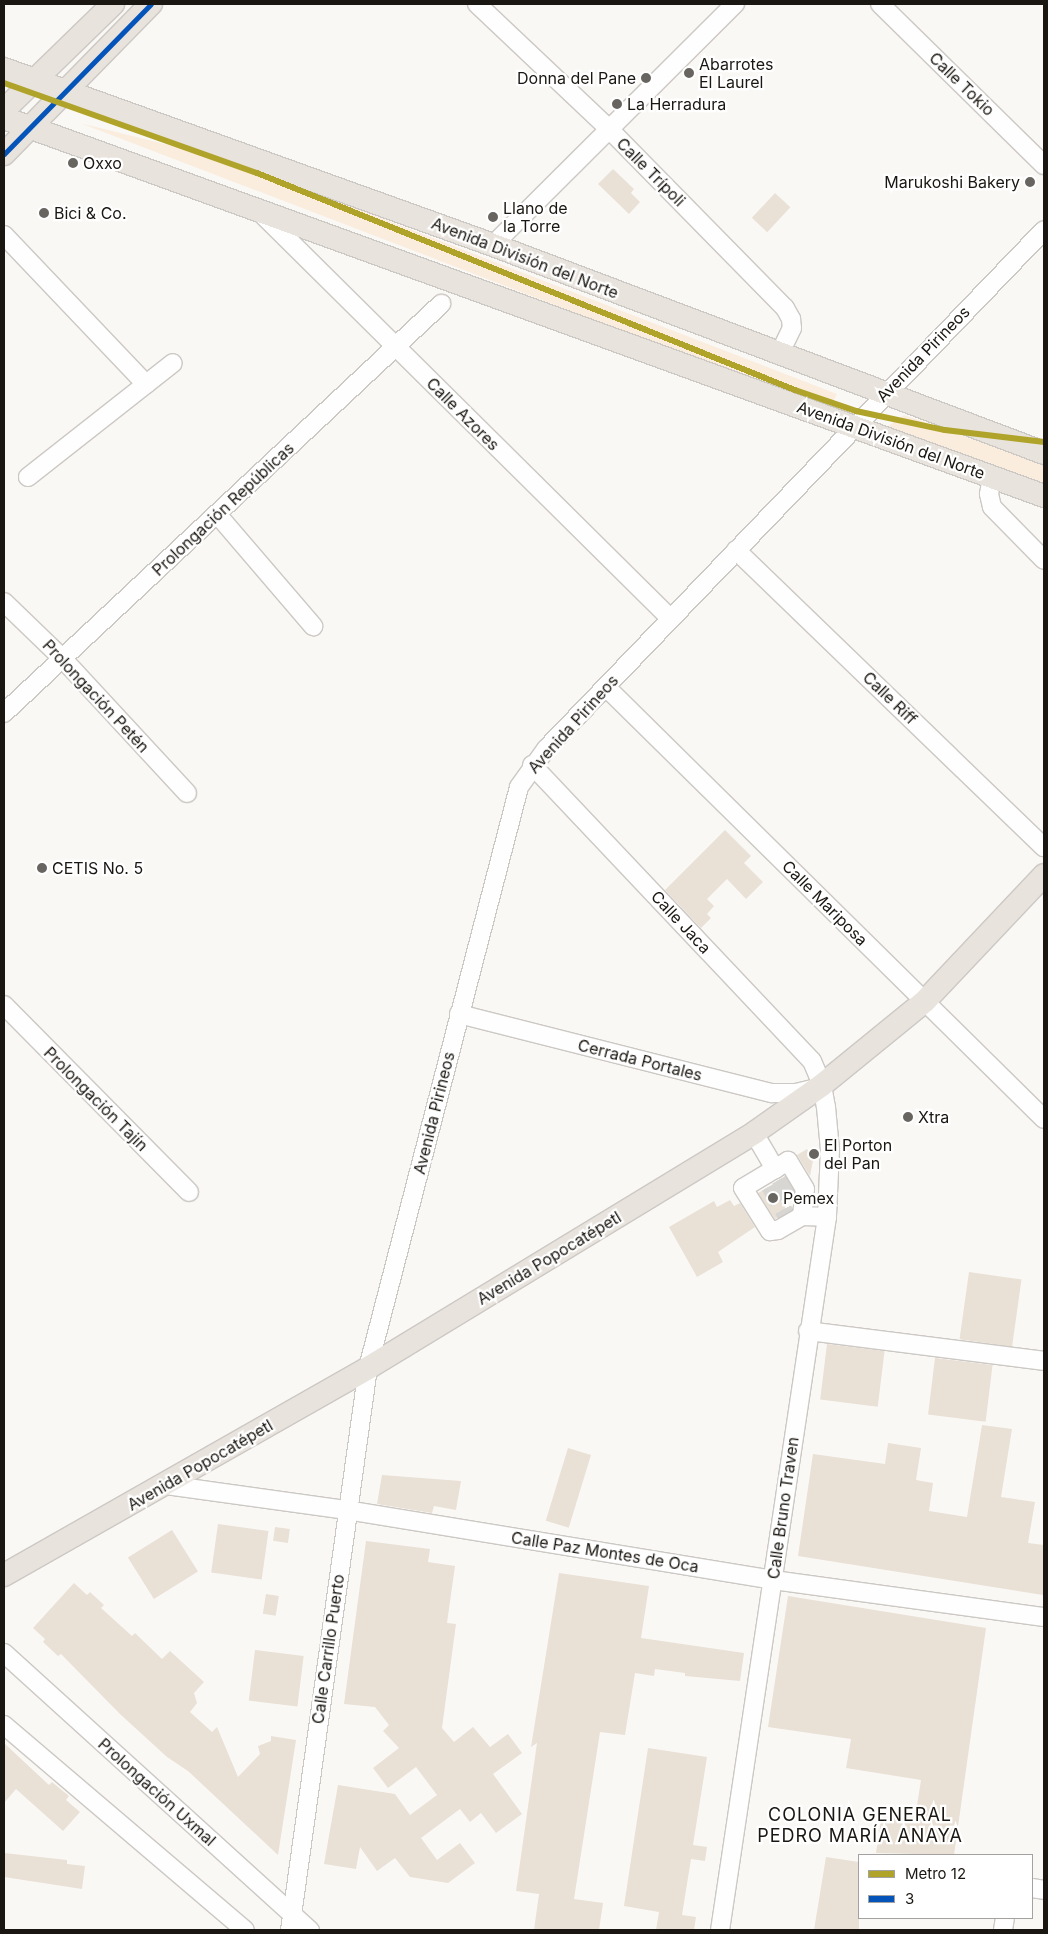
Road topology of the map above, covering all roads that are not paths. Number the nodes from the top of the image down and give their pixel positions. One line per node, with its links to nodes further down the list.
1 (151, 4): 8 (main road)
2 (477, 4): 12 (street, Calle Trípoli)
3 (735, 4): 12 (street)
4 (880, 4): 14 (street, Calle Tokio)
5 (104, 7): 7 (main road)
6 (4, 69): 7 (main road, Avenida División del Norte)
7 (36, 81): 8 (main road, Avenida División del Norte); 9 (main road)
8 (67, 91): 11 (main road); 18 (main road, Avenida División del Norte)
9 (4, 110)
10 (4, 118): 11 (main road, Avenida División del Norte)
11 (28, 128): 13 (main road); 15 (main road, Avenida División del Norte)
12 (609, 129): 18 (street); 21 (street, Calle Trípoli)
13 (4, 154)
14 (1044, 165)
15 (257, 210): 20 (street, Calle Azores); 25 (main road, Avenida División del Norte)
16 (1044, 230): 24 (street, Avenida Pirineos)
17 (4, 235): 23 (street)
18 (493, 246): 21 (main road, Avenida División del Norte)
19 (441, 304): 20 (street, Prolongación Repúblicas)
20 (396, 348): 30 (street, Prolongación Repúblicas); 34 (street, Calle Azores)
21 (780, 355): 24 (main road, Avenida División del Norte)
22 (173, 363): 23 (street)
23 (146, 384): 28 (street)
24 (883, 394): 25 (street, Avenida Pirineos); 26 (main road, Avenida División del Norte)
25 (853, 426): 27 (main road, Avenida División del Norte); 31 (street, Avenida Pirineos)
26 (1044, 453)
27 (992, 477): 29 (main road, Avenida División del Norte); 32 (street)
28 (28, 478)
29 (1044, 496)
30 (217, 514): 35 (street); 36 (street, Prolongación Repúblicas)
31 (736, 550): 34 (street, Avenida Pirineos); 41 (street, Calle Riff)
32 (1044, 560)
33 (4, 602): 36 (street, Prolongación Petén)
34 (670, 618): 37 (street, Avenida Pirineos)
35 (313, 626)
36 (62, 658): 38 (street, Prolongación Repúblicas); 40 (street, Prolongación Petén)
37 (606, 686): 39 (street, Avenida Pirineos); 43 (street, Calle Mariposa)
38 (4, 713)
39 (532, 765): 45 (street, Avenida Pirineos); 46 (street, Calle Jaca)
40 (187, 793)
41 (1044, 847)
42 (1044, 875): 43 (main road, Avenida Popocatépetl)
43 (925, 1001): 46 (main road, Avenida Popocatépetl); 47 (street, Calle Mariposa)
44 (4, 1005): 50 (street, Prolongación Tajín)
45 (459, 1014): 46 (street, Cerrada Portales); 56 (street, Avenida Pirineos)
46 (822, 1085): 48 (main road, Avenida Popocatépetl); 52 (street, Calle Bruno Traven)
47 (1044, 1119)
48 (754, 1133): 49 (street); 56 (main road, Avenida Popocatépetl)
49 (775, 1169): 53 (street); 53 (street)
50 (189, 1192)
51 (790, 1196): 53 (street)
52 (827, 1217): 53 (street); 54 (street, Calle Bruno Traven)
53 (788, 1222)
54 (808, 1331): 55 (street); 60 (street, Calle Bruno Traven)
55 (1044, 1361)
56 (368, 1368): 57 (main road, Avenida Popocatépetl); 58 (street, Calle Carrillo Puerto)
57 (166, 1485): 58 (street, Calle Paz Montes de Oca); 59 (main road, Avenida Popocatépetl)
58 (347, 1510): 60 (street, Calle Paz Montes de Oca); 64 (street, Calle Carrillo Puerto)
59 (4, 1575)
60 (773, 1580): 61 (street, Calle Paz Montes de Oca); 67 (street, Calle Bruno Traven)
61 (1044, 1617)
62 (4, 1653): 64 (street, Prolongación Uxmal)
63 (4, 1725): 65 (street)
64 (292, 1923): 66 (street, Prolongación Uxmal)
65 (245, 1930)
66 (310, 1930)
67 (720, 1930)

